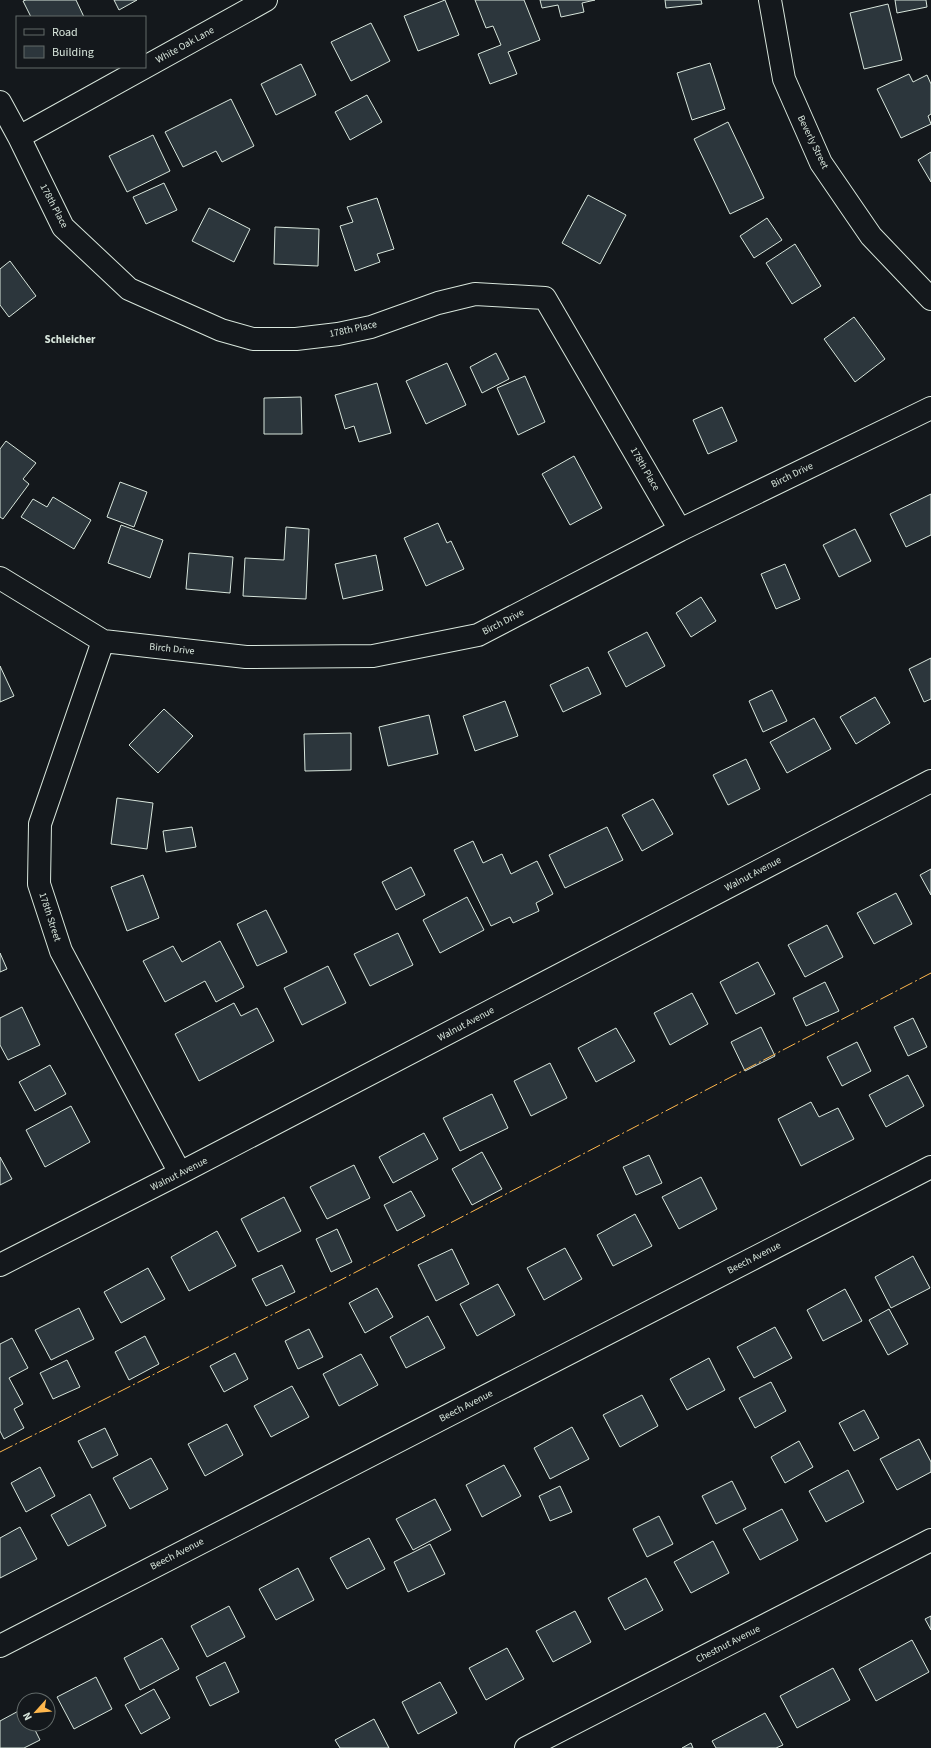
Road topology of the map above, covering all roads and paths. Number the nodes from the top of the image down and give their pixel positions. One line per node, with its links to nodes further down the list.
1 (266, 0): 3 (street, White Oak Lane)
2 (770, 0): 7 (street, Beverly Street)
3 (146, 67)
4 (143, 68): 6 (street, White Oak Lane)
5 (0, 102): 6 (street, 178th Place)
6 (19, 137): 9 (street, 178th Place)
7 (931, 299)
8 (931, 408): 9 (street, Birch Drive)
9 (680, 530): 11 (street, Birch Drive)
10 (0, 578): 11 (street, Birch Drive)
11 (103, 641): 14 (street, 178th Street)
12 (931, 781): 14 (street, Walnut Avenue)
13 (931, 1167): 17 (street, Beech Avenue)
14 (180, 1173): 15 (street, Walnut Avenue)
15 (0, 1265)
16 (931, 1540): 18 (street, Chestnut Avenue)
17 (0, 1646)
18 (526, 1748)

